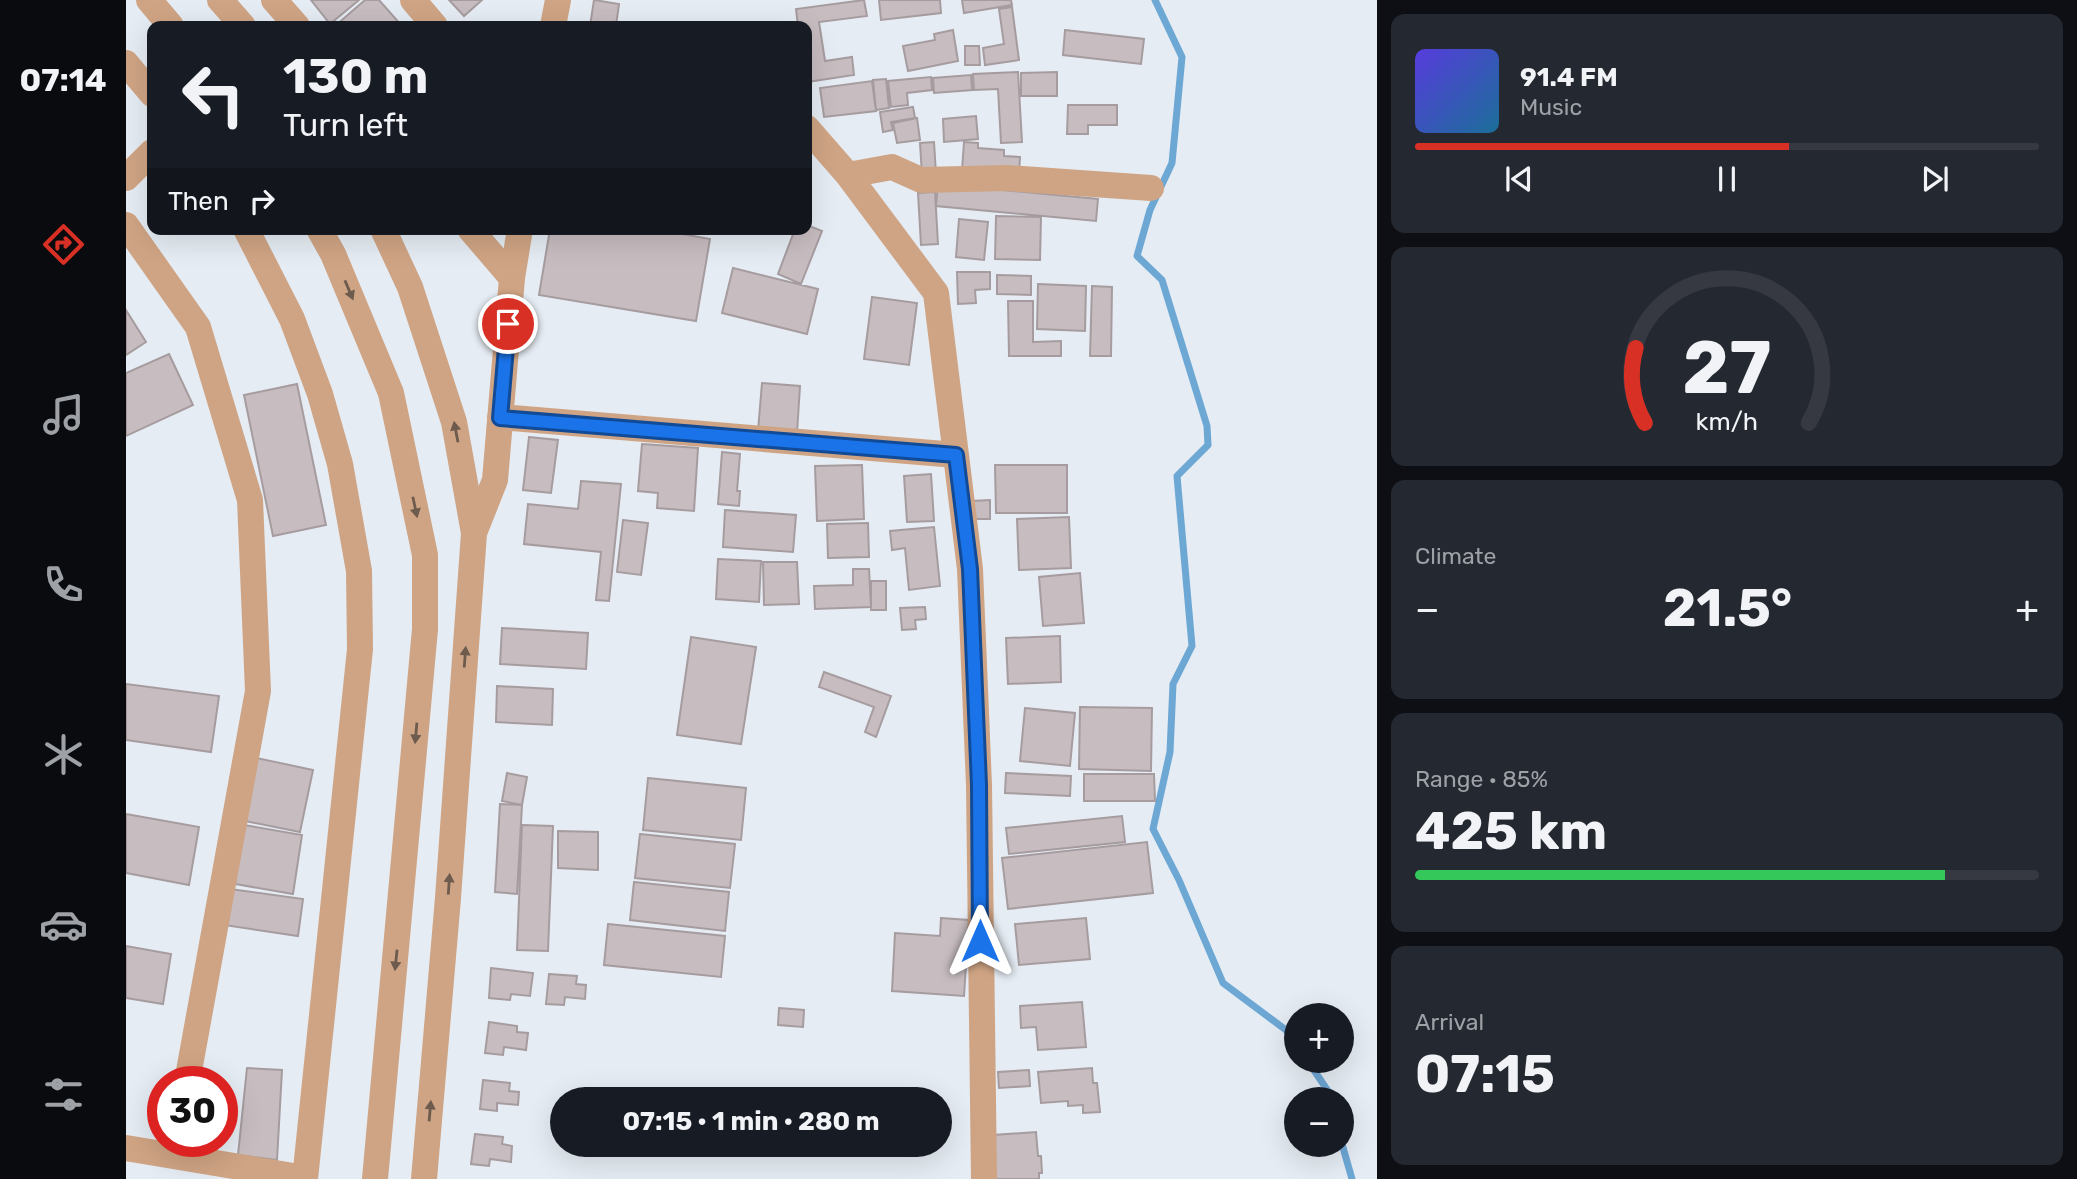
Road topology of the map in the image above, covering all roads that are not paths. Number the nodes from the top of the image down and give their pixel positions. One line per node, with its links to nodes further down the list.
1 (149, 0): 6 (street)
2 (220, 0): 7 (street)
3 (274, 0): 8 (street)
4 (413, 0): 9 (street)
5 (558, 0): 10 (street)
6 (167, 21)
7 (239, 21)
8 (293, 21)
9 (431, 21)
10 (554, 21)
11 (126, 64): 12 (street)
12 (147, 88)
13 (812, 134): 15 (street)
14 (147, 157): 16 (street)
15 (848, 174): 17 (street); 26 (street)
16 (126, 178)
17 (1151, 188)
18 (126, 225): 28 (street)
19 (249, 235): 32 (street)
20 (322, 235): 33 (street, one-way to 33)
21 (386, 235): 27 (street, one-way to 21)
22 (475, 235): 24 (street)
23 (519, 235): 24 (street)
24 (512, 278): 25 (street)
25 (500, 418): 26 (street); 27 (street)
26 (956, 455): 35 (street)
27 (474, 533): 34 (street, one-way to 27)
28 (190, 1066)
29 (126, 1148): 30 (street)
30 (147, 1148)
31 (214, 1157): 32 (street)
32 (305, 1178)
33 (375, 1179)
34 (424, 1179)
35 (984, 1179)

